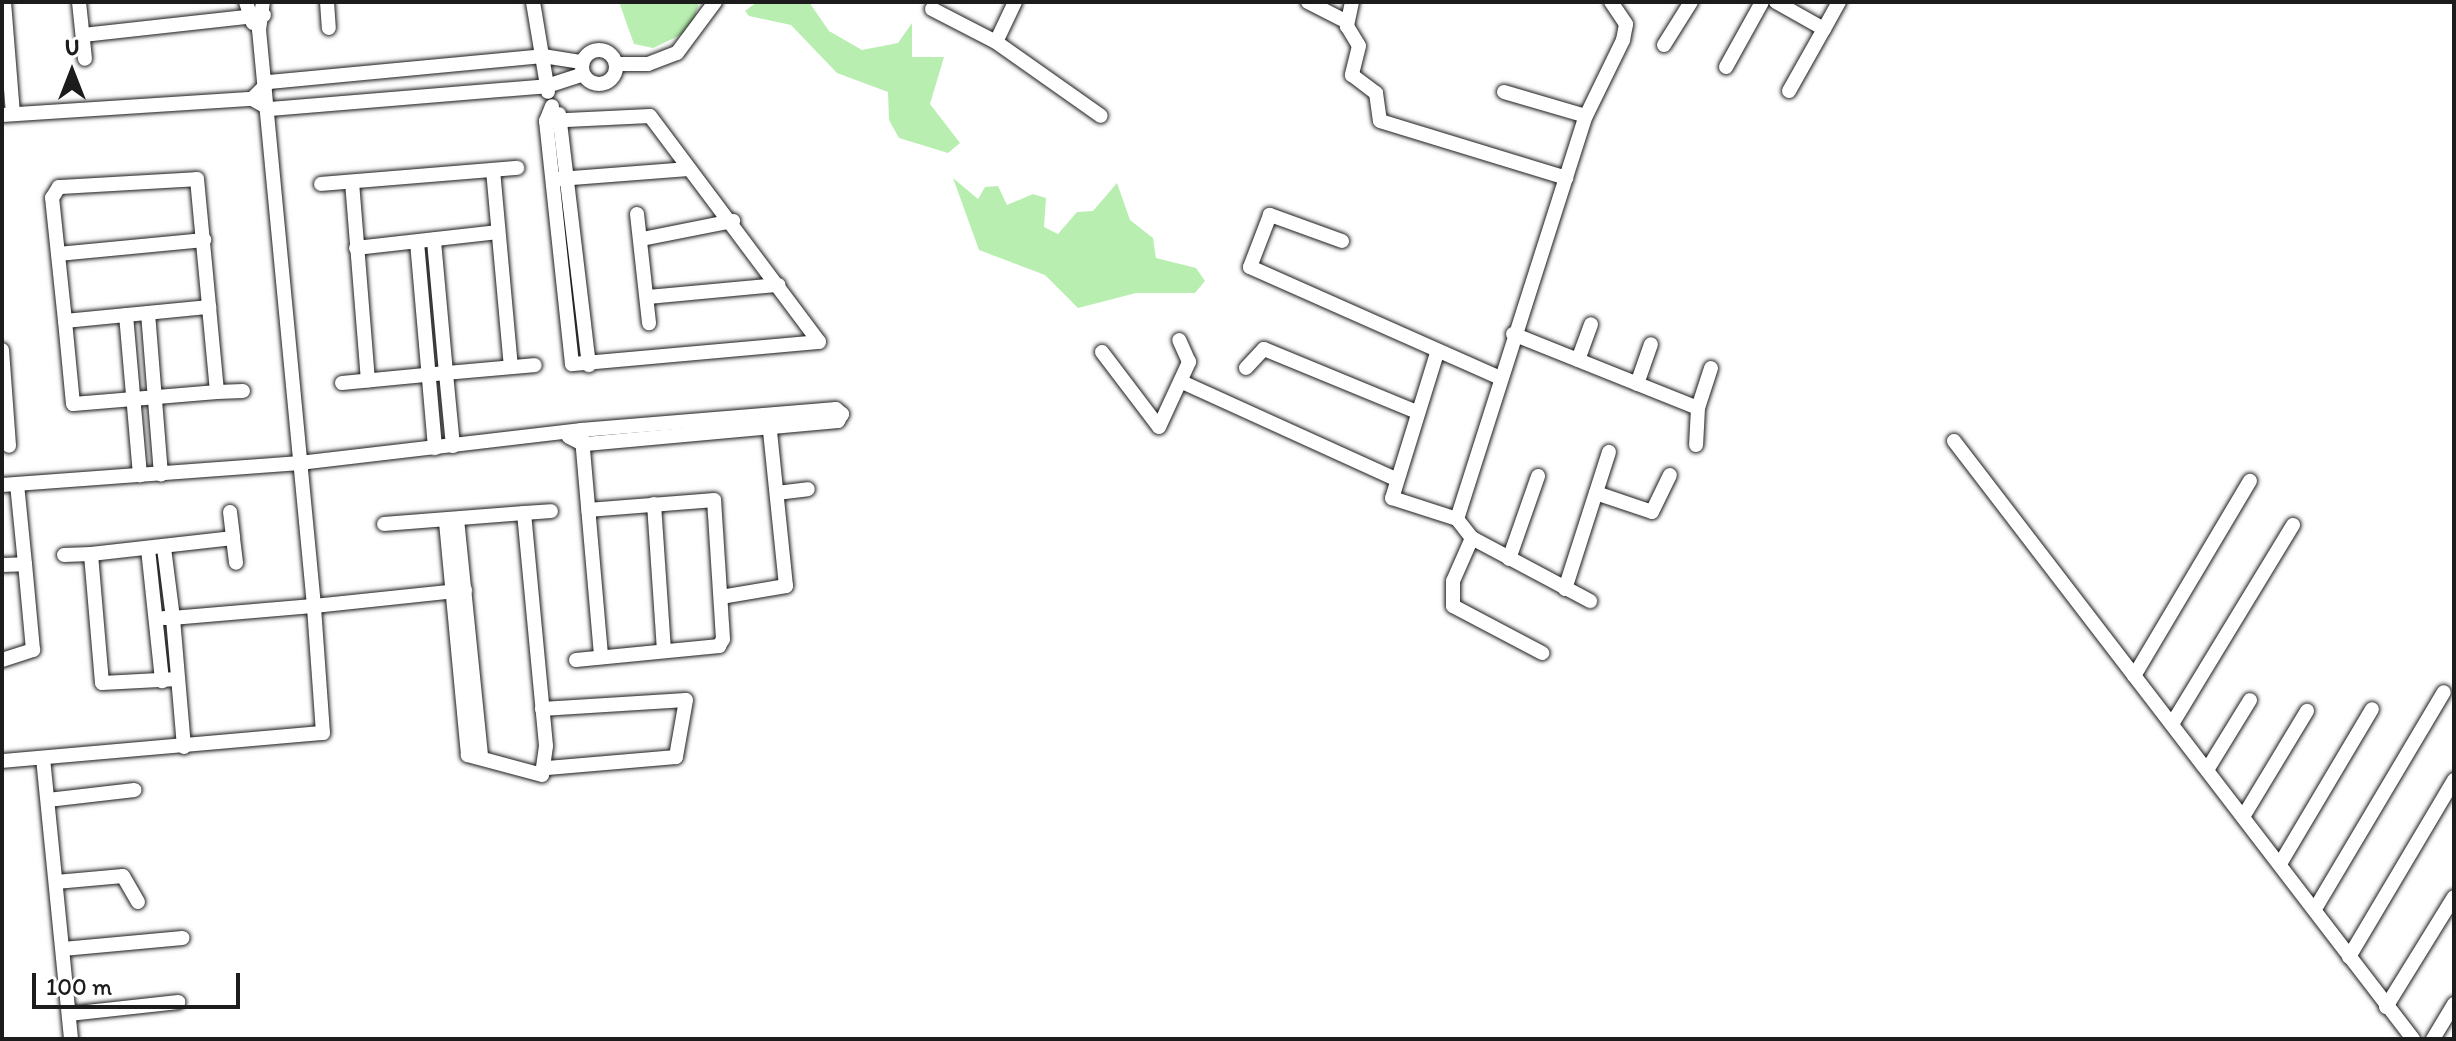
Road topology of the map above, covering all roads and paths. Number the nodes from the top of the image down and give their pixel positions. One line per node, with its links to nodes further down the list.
1 (4, 2): 18 (street)
2 (79, 2): 21 (street)
3 (327, 2): 19 (street)
4 (533, 2): 24 (street)
5 (715, 2): 26 (street)
6 (1015, 2): 22 (street)
7 (1308, 2): 17 (street)
8 (1352, 2): 17 (street)
9 (1611, 2): 38 (street)
10 (1691, 2): 23 (street)
11 (1762, 2): 27 (street)
12 (1776, 2): 20 (street)
13 (1839, 2): 20 (street)
14 (932, 9): 22 (street)
15 (246, 10): 16 (street); 21 (street)
16 (262, 16): 29 (street)
17 (1347, 22): 45 (street)
18 (4, 25): 36 (street)
19 (329, 28)
20 (1824, 29): 31 (street)
21 (83, 35): 25 (street)
22 (996, 42): 37 (street)
23 (1664, 45)
24 (543, 56): 28 (street); 29 (street); 30 (street)
25 (85, 59)
26 (616, 64): 28 (street); 28 (street)
27 (1726, 67)
28 (583, 68): 30 (street)
29 (269, 82): 33 (street); 35 (street)
30 (547, 86): 34 (street); 35 (street)
31 (1789, 91)
32 (1504, 92): 38 (street)
33 (252, 99): 35 (street); 36 (street)
34 (552, 106): 39 (street); 40 (street)
35 (270, 109): 98 (street)
36 (8, 114)
37 (1101, 116)
38 (1586, 116): 45 (street)
39 (563, 119): 40 (street); 42 (street); 44 (street)
40 (546, 121): 44 (street)
41 (517, 168): 43 (street)
42 (689, 169): 44 (street); 49 (street)
43 (493, 170): 46 (street); 50 (street)
44 (561, 178): 58 (street)
45 (1566, 178): 66 (street)
46 (352, 182): 47 (street); 56 (street)
47 (321, 184)
48 (637, 214): 51 (street)
49 (733, 221): 51 (street); 58 (street)
50 (498, 232): 53 (street); 74 (street)
51 (642, 239): 59 (street)
52 (204, 240): 57 (street); 57 (street); 60 (street)
53 (434, 240): 55 (street); 77 (street)
54 (1342, 241): 71 (street)
55 (417, 242): 56 (street); 78 (street)
56 (356, 248): 80 (street)
57 (58, 254): 63 (street)
58 (778, 285): 59 (street)
59 (648, 297): 64 (street)
60 (209, 307): 61 (street); 85 (street)
61 (148, 313): 62 (street); 86 (street)
62 (126, 315): 63 (street); 87 (street)
63 (65, 321): 87 (street)
64 (649, 323)
65 (1591, 324): 72 (street)
66 (1513, 334): 72 (street); 79 (street)
67 (1179, 340): 81 (street)
68 (1651, 344): 83 (street)
69 (2, 350): 90 (street)
70 (1102, 352): 81 (street)
71 (1437, 353): 79 (street); 89 (street)
72 (1578, 360): 83 (street)
73 (535, 365): 74 (street)
74 (511, 366): 77 (street)
75 (1246, 368): 89 (street)
76 (1711, 368): 88 (street)
77 (446, 373): 78 (street); 95 (street)
78 (429, 374): 80 (street); 96 (street)
79 (1498, 377): 114 (street)
80 (368, 380): 82 (street)
81 (1182, 382): 103 (street)
82 (342, 383)
83 (1637, 384): 88 (street)
84 (243, 391): 85 (street)
85 (217, 392): 86 (street)
86 (155, 399): 87 (street); 99 (street)
87 (134, 402): 100 (street)
88 (1698, 408): 93 (street)
89 (1417, 412): 103 (street)
90 (5, 420): 94 (street)
91 (578, 437): 95 (street); 107 (street); 110 (street)
92 (1954, 441): 140 (street)
93 (1696, 445)
94 (9, 446)
95 (453, 446): 96 (street)
96 (435, 448): 98 (street)
97 (1609, 452): 108 (street)
98 (300, 463): 99 (street); 132 (street)
99 (161, 474): 100 (street)
100 (140, 475): 105 (street)
101 (1670, 475): 108 (street)
102 (1538, 476): 124 (street)
103 (1394, 478): 114 (street)
104 (2250, 481): 140 (street)
105 (9, 485): 126 (street)
106 (808, 489): 107 (street)
107 (777, 493): 130 (street)
108 (1596, 493): 128 (street)
109 (654, 504): 110 (street); 130 (street); 135 (street)
110 (588, 510): 137 (street)
111 (551, 511): 113 (street)
112 (230, 512): 118 (street)
113 (524, 513): 115 (street); 145 (street)
114 (1457, 519): 119 (street)
115 (451, 520): 116 (street); 129 (street)
116 (384, 524)
117 (2293, 525): 148 (street)
118 (233, 538): 120 (street); 125 (street)
119 (1472, 538): 124 (street); 136 (street)
120 (164, 548): 121 (street); 133 (street)
121 (148, 549): 122 (street); 134 (street)
122 (91, 554): 123 (street); 142 (street)
123 (64, 555)
124 (1509, 559): 128 (street)
125 (236, 563)
126 (25, 564): 127 (street); 138 (street)
127 (2, 565)
128 (1565, 589): 131 (street)
129 (459, 591): 132 (street); 152 (street)
130 (721, 597): 135 (street)
131 (1590, 601)
132 (314, 606): 133 (street); 149 (street)
133 (173, 618): 134 (street); 141 (street)
134 (157, 619): 142 (street)
135 (664, 651): 137 (street)
136 (1542, 653)
137 (601, 657): 139 (street)
138 (2, 660)
139 (576, 660)
140 (2134, 676): 148 (street)
141 (178, 679): 142 (street); 149 (street)
142 (162, 681)
143 (2444, 692): 162 (street)
144 (2250, 700): 153 (street)
145 (542, 709): 152 (street); 152 (street)
146 (2372, 709): 158 (street)
147 (2307, 711): 157 (street)
148 (2172, 724): 153 (street)
149 (184, 747): 150 (street)
150 (43, 758): 151 (street); 156 (street)
151 (2, 761)
152 (547, 768)
153 (2207, 770): 157 (street)
154 (2454, 780): 165 (street)
155 (134, 790): 156 (street)
156 (48, 800): 159 (street)
157 (2243, 817): 158 (street)
158 (2280, 864): 162 (street)
159 (56, 882): 161 (street); 164 (street)
160 (2454, 897): 168 (street)
161 (138, 902)
162 (2315, 909): 165 (street)
163 (182, 938): 164 (street)
164 (63, 949): 169 (street)
165 (2349, 957): 168 (street)
166 (178, 1002): 169 (street)
167 (2454, 1004): 172 (street)
168 (2386, 1007): 171 (street)
169 (69, 1014): 170 (street)
170 (71, 1039)
171 (2413, 1039)
172 (2433, 1039)

